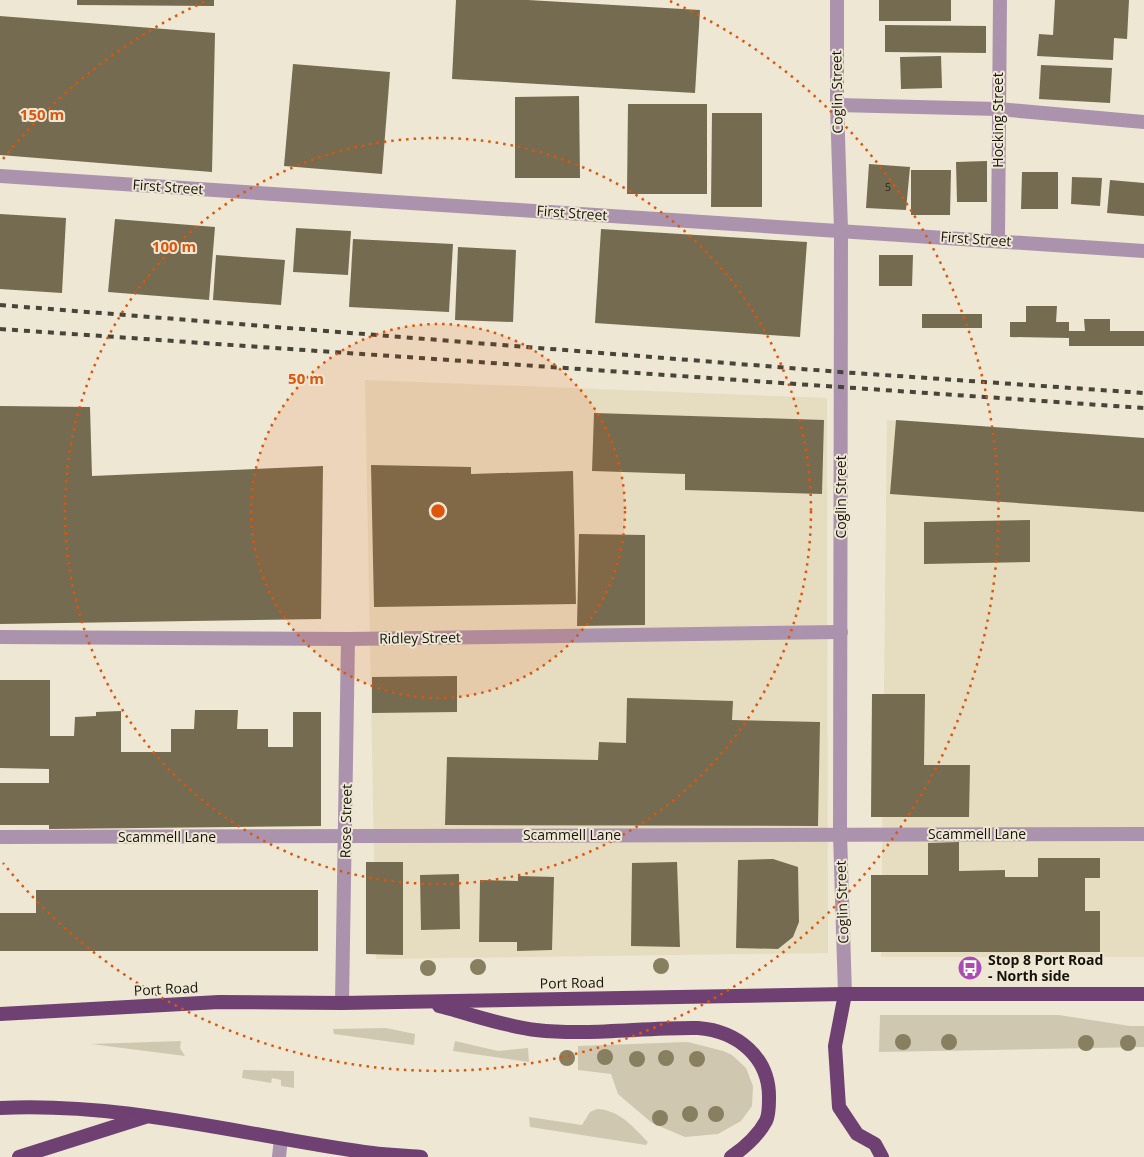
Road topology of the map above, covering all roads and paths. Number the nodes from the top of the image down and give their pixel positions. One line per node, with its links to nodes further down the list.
1 (837, 0): 3 (street, Coglin Street)
2 (1000, 0): 4 (street, Hocking Street)
3 (837, 105): 4 (street); 7 (street, Coglin Street)
4 (998, 108): 5 (street); 8 (street, Hocking Street)
5 (1144, 122)
6 (0, 176): 7 (street, First Street)
7 (841, 230): 8 (street, First Street); 10 (street, Coglin Street)
8 (998, 240): 9 (street, First Street)
9 (1144, 252)
10 (841, 632): 12 (street, Ridley Street); 13 (street, Coglin Street)
11 (0, 637): 12 (street, Ridley Street)
12 (348, 639): 15 (street, Rose Street)
13 (840, 834): 14 (street, Scammell Lane); 15 (street, Scammell Lane); 17 (street, Coglin Street)
14 (1144, 834)
15 (345, 836): 16 (street, Scammell Lane); 20 (street, Rose Street)
16 (0, 837)
17 (846, 994): 18 (highway, Port Road); 19 (highway, Port Road); 29 (highway)
18 (1144, 994)
19 (419, 1002): 20 (highway, Port Road); 28 (highway)
20 (342, 1003): 21 (highway, Port Road)
21 (0, 1014)
22 (0, 1108): 23 (highway)
23 (150, 1115): 24 (highway); 25 (highway)
24 (281, 1138): 26 (street); 27 (highway)
25 (19, 1157)
26 (279, 1157)
27 (421, 1157)
28 (731, 1157)
29 (882, 1157)

